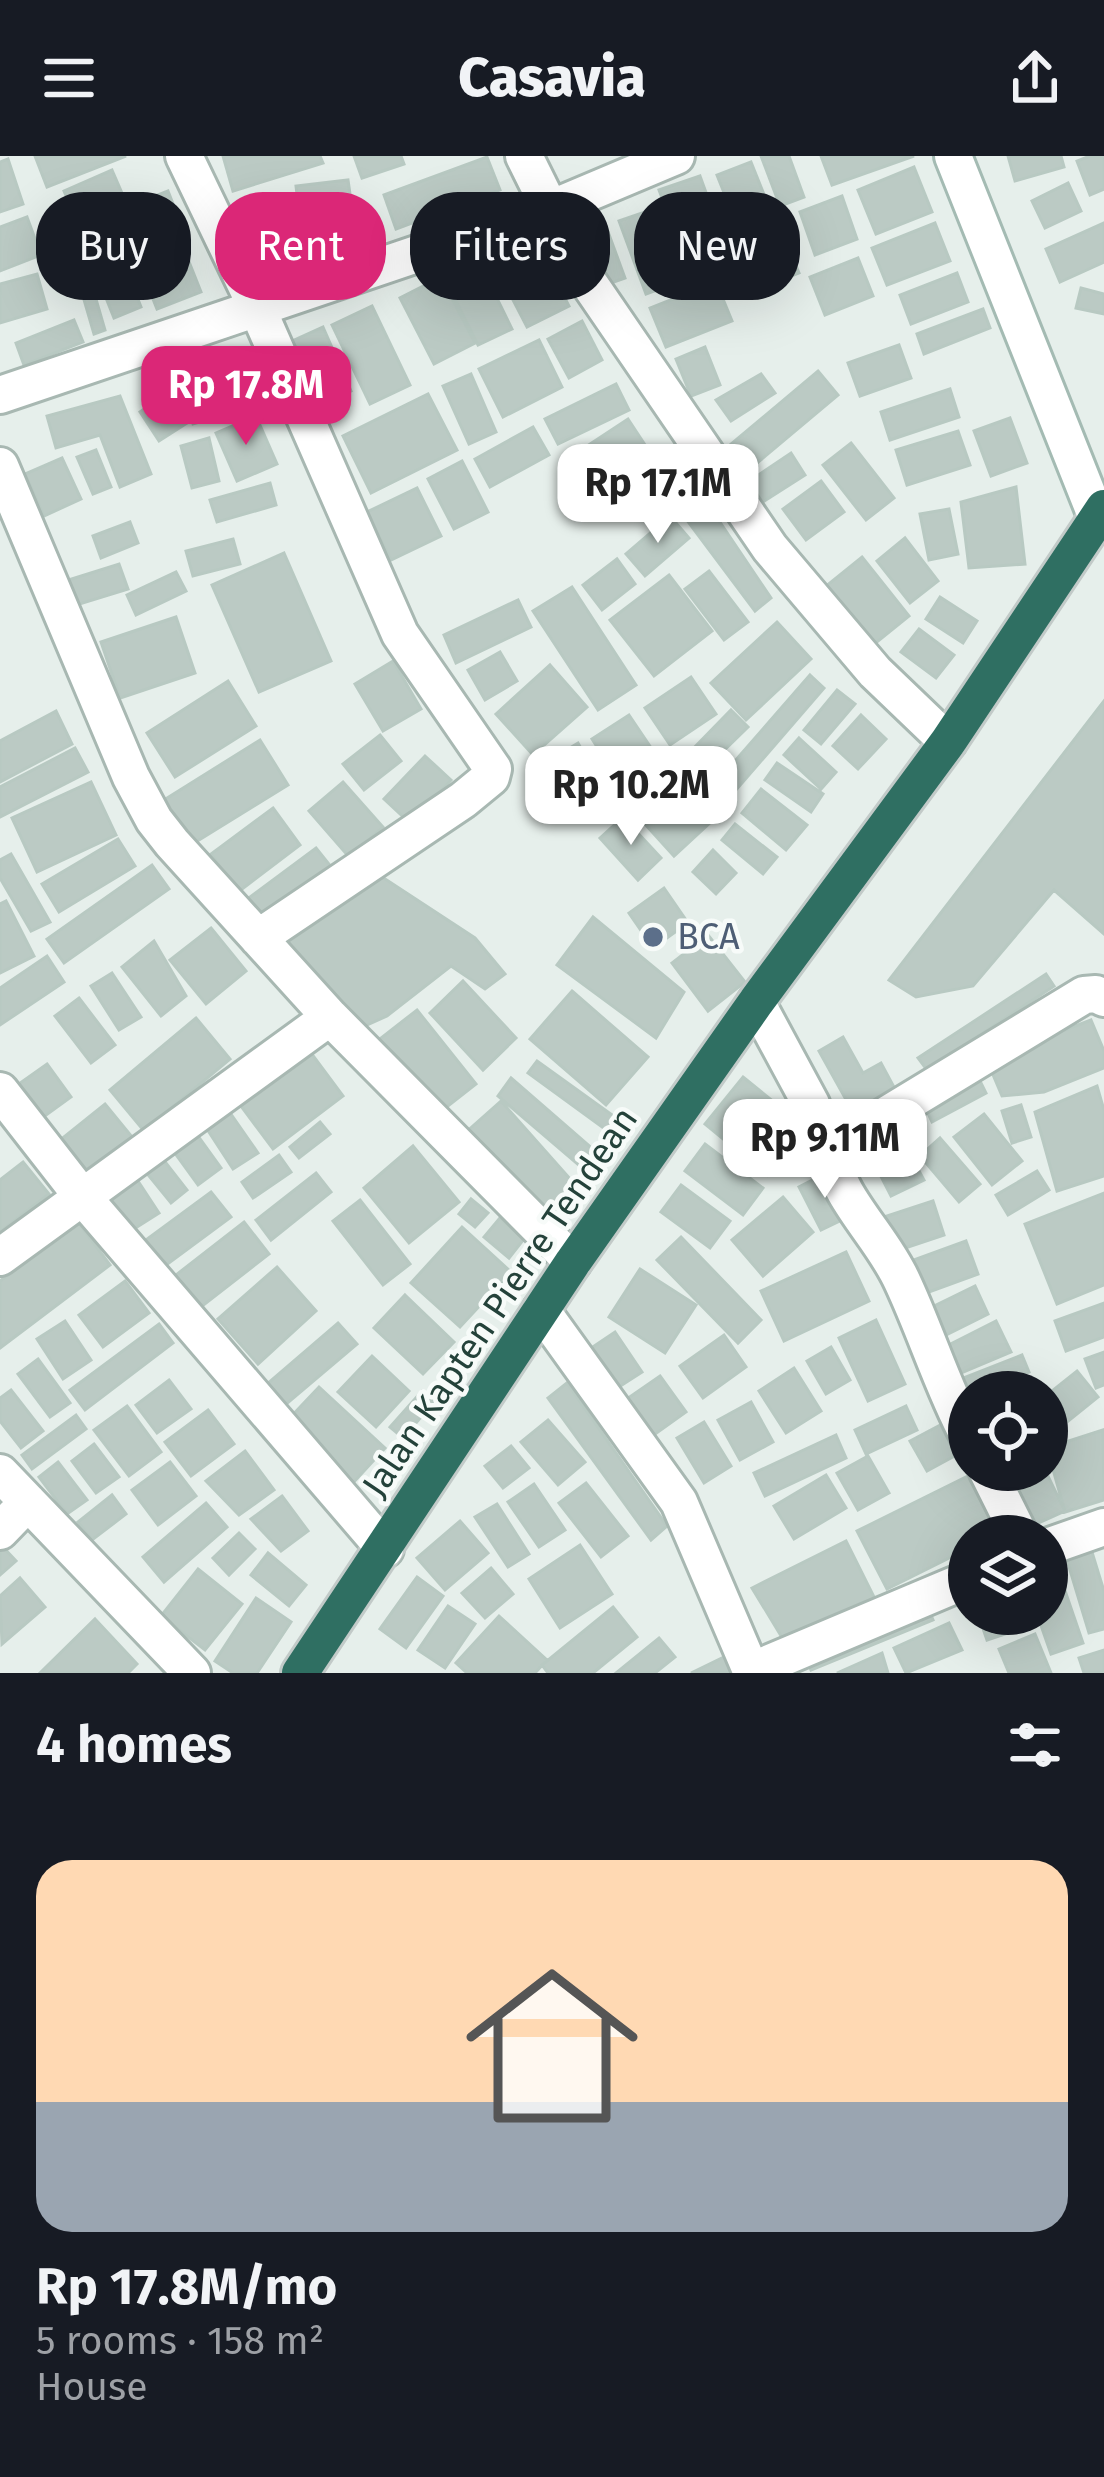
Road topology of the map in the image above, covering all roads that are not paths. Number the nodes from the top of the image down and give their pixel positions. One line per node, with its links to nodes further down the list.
1 (184, 156): 9 (street)
2 (524, 156): 5 (street)
3 (676, 156): 6 (street)
4 (952, 156): 12 (street)
5 (542, 192)
6 (589, 192)
7 (410, 257): 9 (street)
8 (600, 300): 13 (street)
9 (258, 310): 10 (street); 14 (street)
10 (0, 395)
11 (0, 466): 14 (street)
12 (1100, 513): 13 (highway, Jalan Kapten Pierre Tendean)
13 (948, 742): 16 (highway, Jalan Kapten Pierre Tendean)
14 (258, 938): 17 (street)
15 (1104, 998): 19 (street)
16 (756, 1002): 19 (street); 22 (highway, Jalan Kapten Pierre Tendean)
17 (330, 1017): 20 (street); 22 (street)
18 (0, 1090): 20 (street)
19 (829, 1150): 24 (street)
20 (81, 1195): 21 (street); 30 (street)
21 (0, 1257)
22 (573, 1262): 23 (highway, Jalan Kapten Pierre Tendean)
23 (541, 1310): 30 (highway, Jalan Kapten Pierre Tendean); 32 (street)
24 (948, 1395)
25 (0, 1474): 26 (street)
26 (28, 1502): 28 (street); 33 (street)
27 (1104, 1527): 29 (street)
28 (0, 1531)
29 (1068, 1540)
30 (385, 1549): 34 (highway, Jalan Kapten Pierre Tendean)
31 (948, 1588): 32 (street)
32 (752, 1672)
33 (192, 1673)
34 (300, 1673)

